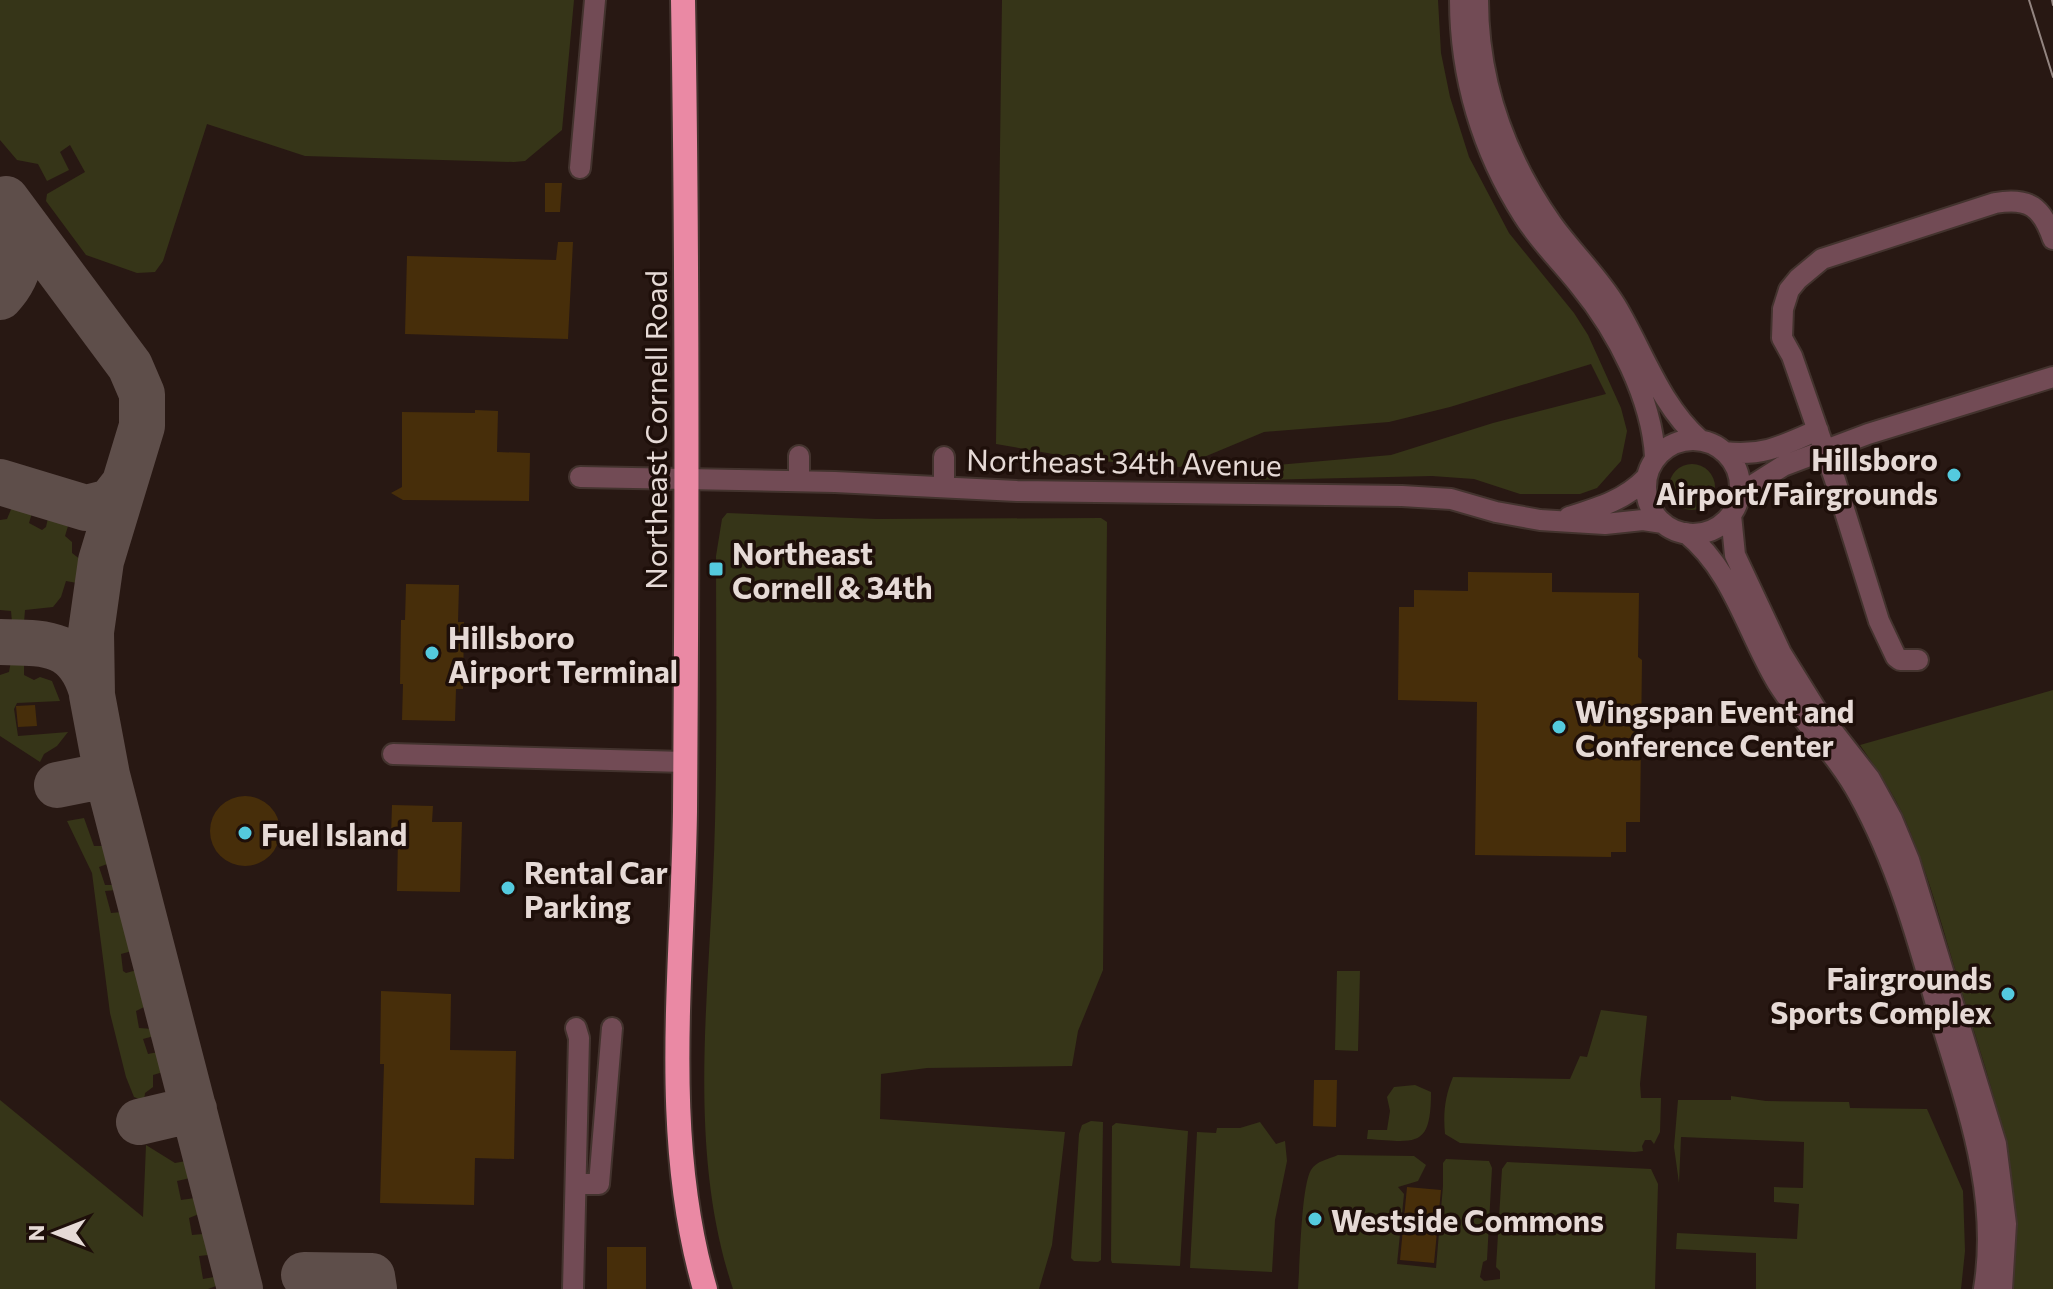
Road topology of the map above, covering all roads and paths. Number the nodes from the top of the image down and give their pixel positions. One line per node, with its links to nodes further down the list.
1 (595, 0): 5 (street)
2 (683, 0): 17 (highway, Northeast Cornell Road)
3 (1460, 0): 14 (street)
4 (1478, 0): 9 (street)
5 (580, 168)
6 (2053, 239): 8 (street)
7 (2053, 377): 10 (street)
8 (1818, 430): 10 (street); 11 (street)
9 (1700, 440): 11 (street); 14 (street)
10 (1825, 451): 20 (street); 25 (street)
11 (1724, 452): 20 (street)
12 (799, 456): 18 (street)
13 (944, 457): 19 (street)
14 (1655, 457): 16 (street)
15 (580, 477): 17 (street, Northeast 34th Avenue)
16 (1646, 478): 22 (street, Northeast 34th Avenue); 23 (street)
17 (687, 479): 18 (street, Northeast 34th Avenue); 27 (highway, Northeast Cornell Road)
18 (799, 481): 19 (street, Northeast 34th Avenue)
19 (944, 487): 22 (street, Northeast 34th Avenue)
20 (1739, 494): 21 (street)
21 (1731, 515): 24 (street); 34 (street)
22 (1557, 520): 23 (street, Northeast 34th Avenue)
23 (1663, 523): 24 (street)
24 (1686, 533): 33 (street)
25 (1918, 660)
26 (393, 754): 27 (street)
27 (685, 762): 32 (highway, Northeast Cornell Road)
28 (576, 1028): 30 (street)
29 (612, 1028): 30 (street)
30 (577, 1184): 31 (street)
31 (573, 1289)
32 (705, 1289)
33 (1984, 1289)
34 (2002, 1289)

